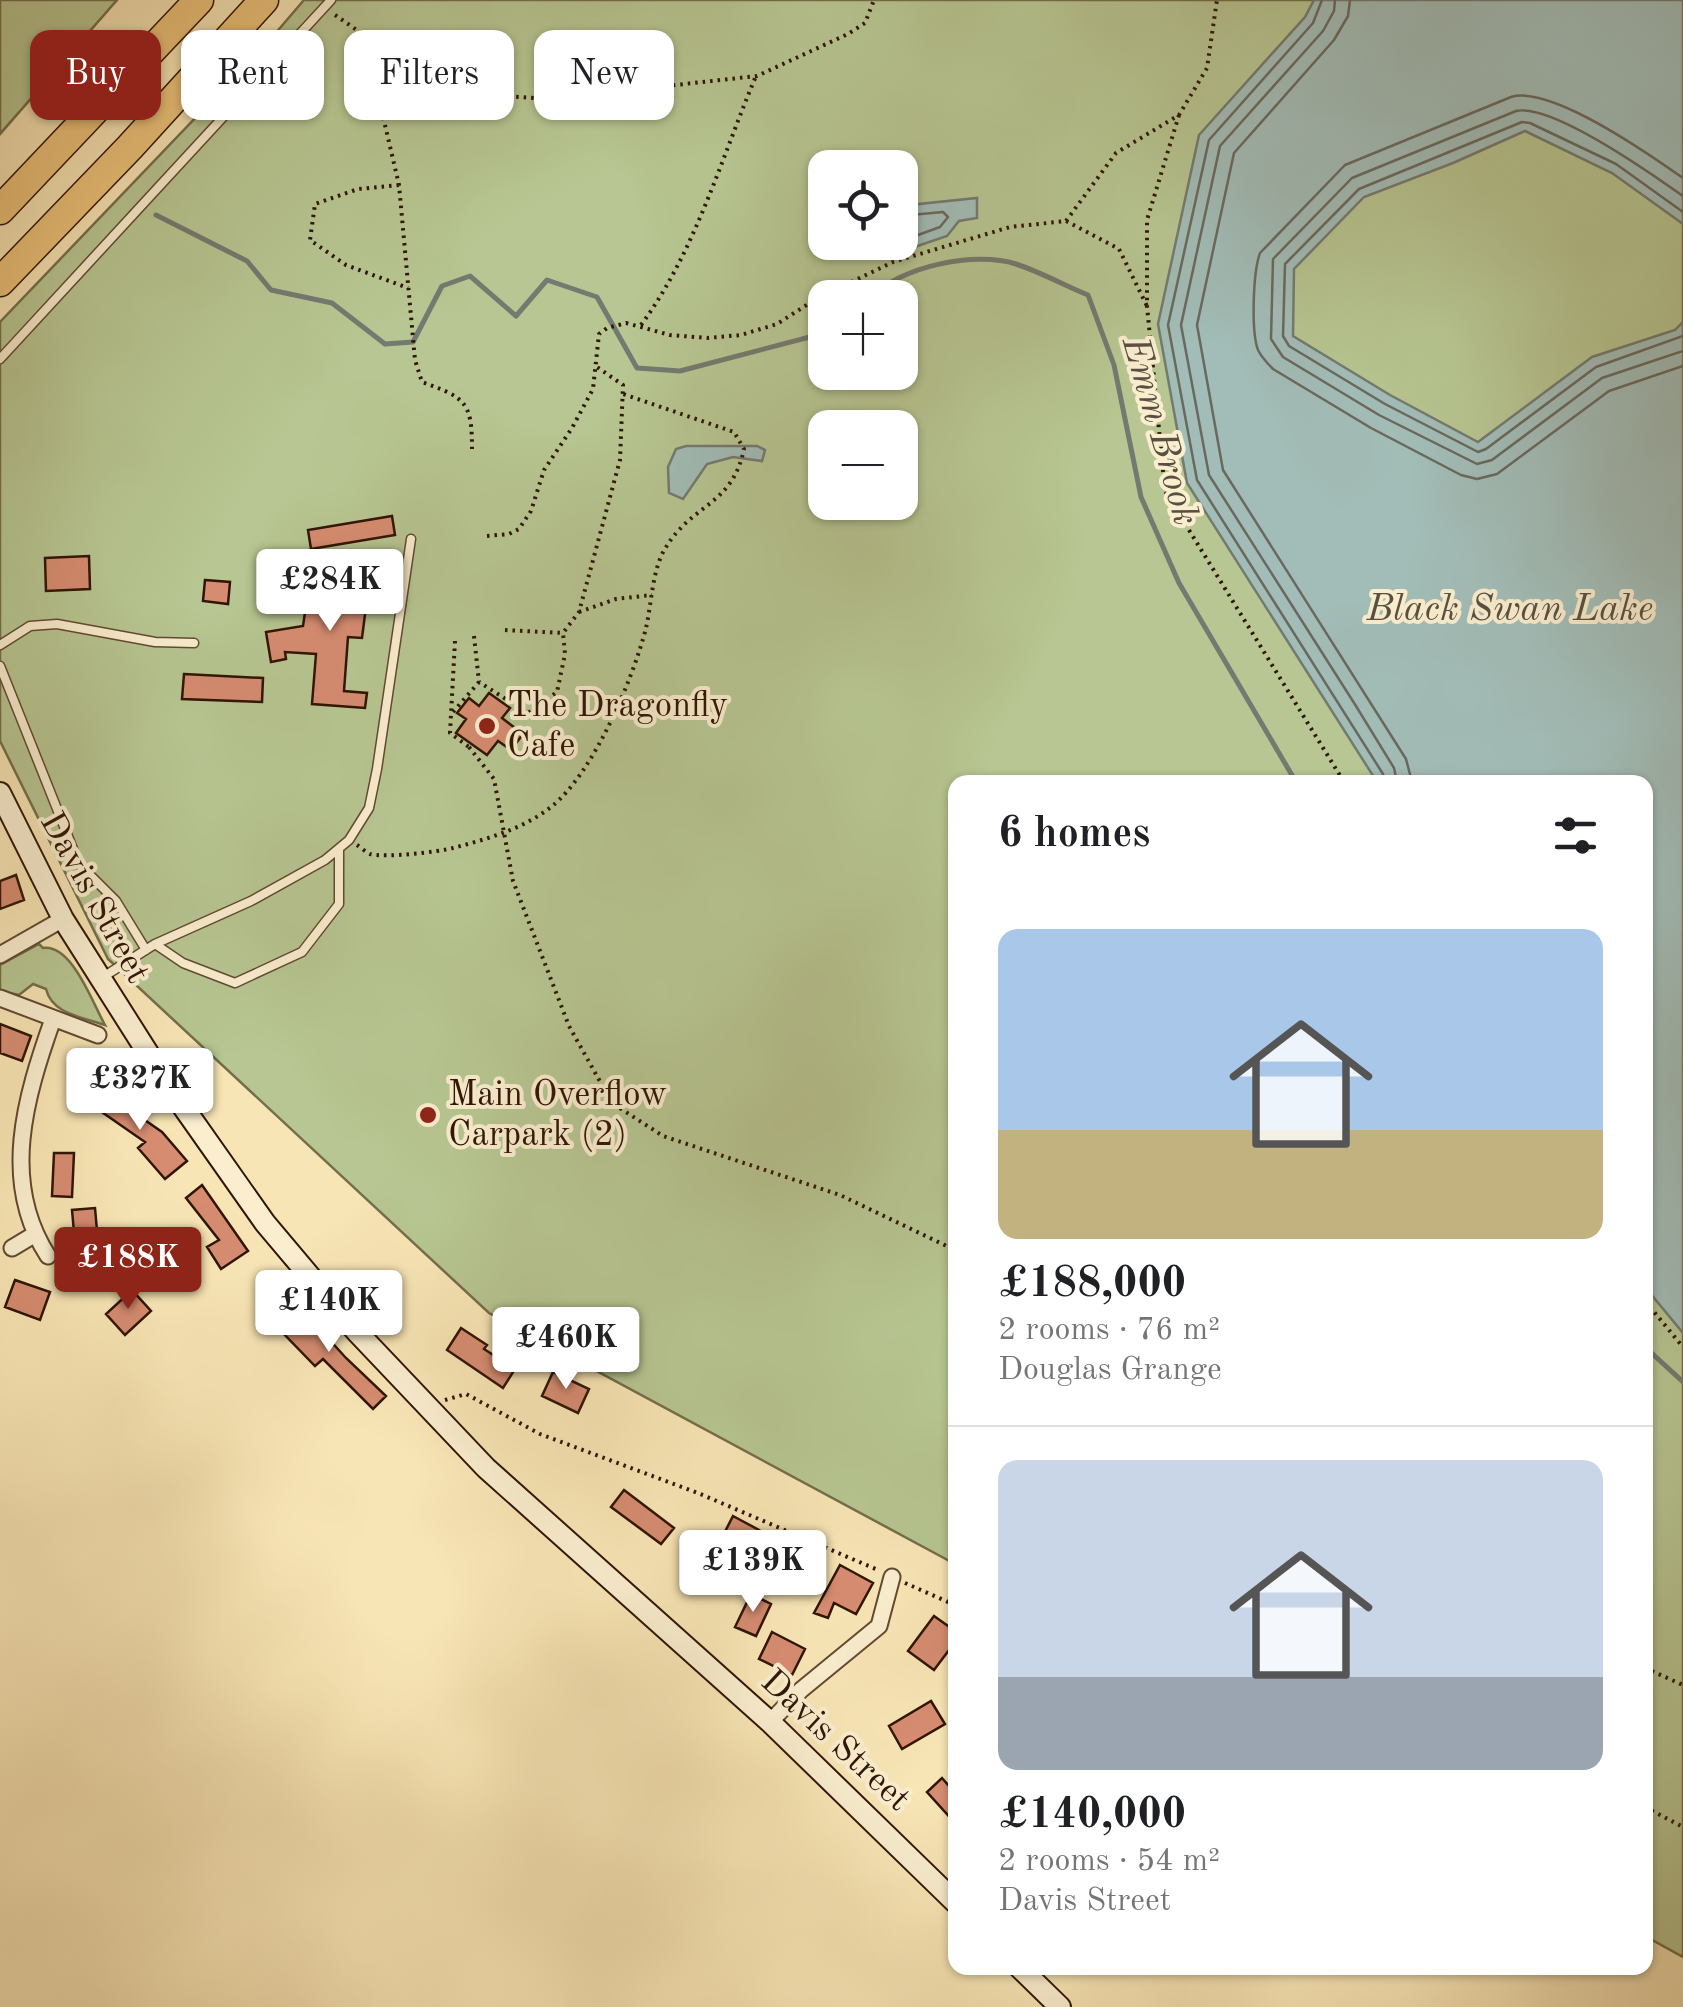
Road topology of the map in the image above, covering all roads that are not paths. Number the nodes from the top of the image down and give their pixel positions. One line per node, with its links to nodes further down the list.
1 (199, 0): 4 (highway)
2 (264, 0): 5 (highway)
3 (328, 4): 6 (lane)
4 (0, 210)
5 (0, 282)
6 (0, 359)
7 (410, 539): 12 (lane)
8 (194, 643): 9 (lane)
9 (0, 645)
10 (0, 666): 15 (lane)
11 (0, 793): 13 (main road, Davis Street)
12 (340, 850): 14 (lane); 14 (lane)
13 (63, 919): 16 (street); 17 (main road, Davis Street)
14 (155, 944): 15 (lane)
15 (146, 950): 17 (lane)
16 (0, 955)
17 (99, 980): 25 (main road, Davis Street)
18 (0, 998): 19 (street)
19 (54, 1019): 20 (street); 21 (street)
20 (98, 1034)
21 (32, 1236): 22 (street); 23 (street)
22 (12, 1248)
23 (48, 1256)
24 (892, 1577): 25 (street)
25 (770, 1722): 26 (main road, Davis Street)
26 (948, 1895)
27 (1027, 1975): 28 (main road)
28 (1060, 2007)

